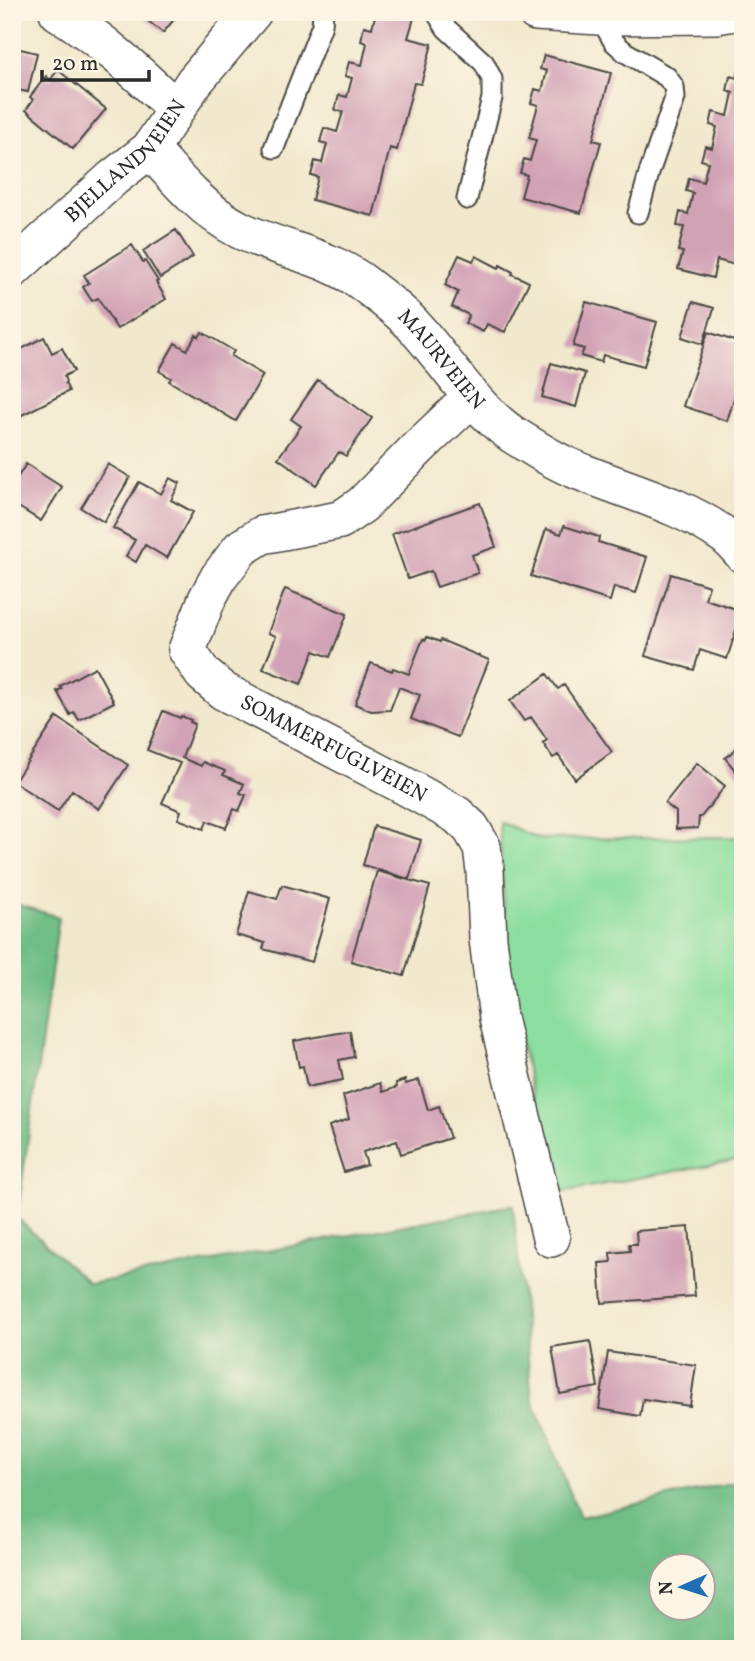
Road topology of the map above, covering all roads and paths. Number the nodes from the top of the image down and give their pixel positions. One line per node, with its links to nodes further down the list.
1 (58, 12): 8 (street)
2 (254, 12): 8 (street, BJELLANDVEIEN)
3 (323, 12): 9 (lane)
4 (436, 12): 11 (lane)
5 (536, 12): 7 (street)
6 (723, 13): 7 (street)
7 (599, 16): 12 (lane)
8 (176, 109): 10 (street, BJELLANDVEIEN)
9 (274, 148)
10 (150, 149): 13 (street, BJELLANDVEIEN); 14 (street, MAURVEIEN)
11 (467, 199)
12 (638, 213)
13 (12, 270)
14 (472, 397): 15 (street, MAURVEIEN); 16 (street, SOMMERFUGLVEIEN)
15 (743, 554)
16 (551, 1238)

